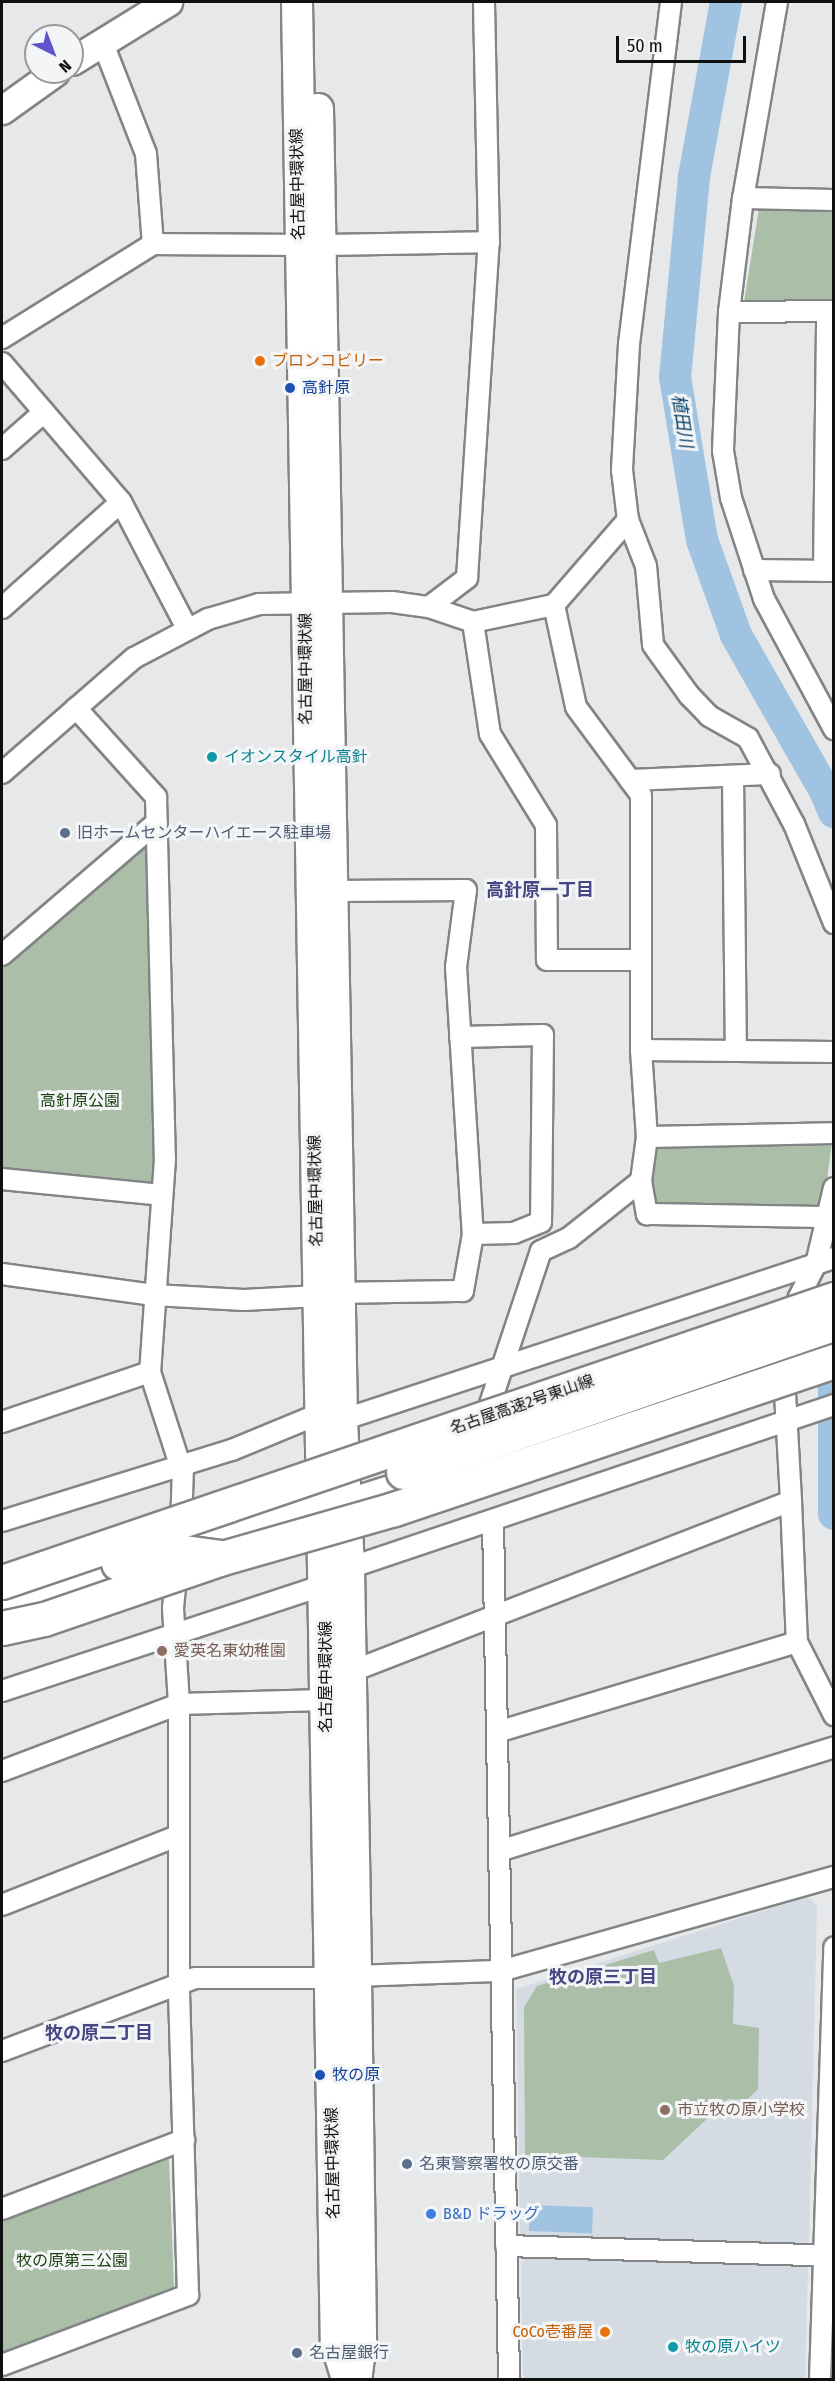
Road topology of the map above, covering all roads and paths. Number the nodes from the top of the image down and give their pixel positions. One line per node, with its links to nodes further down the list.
1 (168, 2): 7 (street)
2 (297, 2): 15 (main road, 名古屋中環状線)
3 (316, 2): 15 (main road, 名古屋中環状線)
4 (484, 2): 13 (street)
5 (671, 2): 24 (street)
6 (777, 2): 11 (street)
7 (102, 41): 8 (street); 14 (street)
8 (84, 53)
9 (38, 84): 10 (street)
10 (2, 110)
11 (743, 198): 12 (street); 17 (street)
12 (834, 200)
13 (489, 242): 15 (street); 29 (street)
14 (153, 244): 15 (street); 18 (street)
15 (310, 245): 27 (main road, 名古屋中環状線)
16 (830, 311): 17 (street); 22 (street)
17 (729, 312): 25 (street)
18 (2, 338)
19 (2, 363): 20 (street)
20 (44, 412): 21 (street); 23 (street)
21 (2, 449)
22 (830, 456): 26 (street)
23 (121, 502): 30 (street); 32 (street)
24 (628, 520): 28 (street); 36 (street)
25 (754, 570): 26 (street); 34 (street)
26 (829, 571)
27 (318, 602): 29 (street); 32 (street); 40 (main road, 名古屋中環状線); 58 (main road, 名古屋中環状線)
28 (554, 604): 31 (street); 38 (street)
29 (429, 607): 31 (street)
30 (2, 608)
31 (473, 622): 43 (street)
32 (187, 628): 33 (street)
33 (76, 708): 35 (street); 39 (street)
34 (831, 720)
35 (2, 773)
36 (770, 774): 37 (street); 41 (street)
37 (733, 776): 38 (street); 46 (street)
38 (630, 780): 43 (street)
39 (157, 822): 42 (street); 53 (street)
40 (334, 891): 44 (street); 58 (main road, 名古屋中環状線)
41 (834, 923)
42 (2, 955)
43 (641, 960): 45 (street)
44 (460, 1037): 55 (street); 55 (street)
45 (641, 1050): 46 (street); 49 (street)
46 (736, 1050): 47 (street)
47 (834, 1052)
48 (834, 1133): 49 (street)
49 (647, 1137): 51 (street)
50 (2, 1179): 53 (street)
51 (641, 1181): 54 (street); 65 (street)
52 (834, 1188): 54 (street)
53 (161, 1195): 59 (street)
54 (826, 1217): 56 (street)
55 (473, 1234): 58 (street)
56 (827, 1260): 60 (street); 65 (street)
57 (2, 1274): 59 (street)
58 (330, 1294): 59 (street); 69 (main road, 名古屋中環状線)
59 (154, 1295): 66 (street)
60 (798, 1299)
61 (834, 1299): 77 (highway, 名古屋高速2号東山線, bridge)
62 (834, 1324): 74 (highway, bridge)
63 (834, 1343): 74 (highway)
64 (834, 1361): 81 (highway, bridge)
65 (500, 1371): 69 (street); 72 (street)
66 (150, 1372): 71 (street); 73 (street)
67 (785, 1393): 70 (street)
68 (834, 1405): 70 (street)
69 (331, 1417): 73 (street); 75 (main road, 名古屋中環状線)
70 (795, 1418): 76 (street); 79 (street)
71 (2, 1422)
72 (476, 1437)
73 (182, 1465): 78 (street); 80 (street)
74 (404, 1479): 75 (highway)
75 (333, 1501): 80 (street); 83 (main road, 名古屋中環状線)
76 (791, 1501): 87 (street); 92 (street)
77 (210, 1511): 82 (highway, bridge); 84 (highway, bridge)
78 (2, 1521)
79 (493, 1521): 83 (street); 87 (street)
80 (178, 1554): 85 (street); 89 (street); 91 (street)
81 (222, 1558): 86 (highway, bridge); 88 (highway, bridge); 89 (highway, bridge); 90 (highway, bridge)
82 (2, 1567)
83 (337, 1577): 91 (street); 93 (main road, 名古屋中環状線); 95 (main road, 名古屋中環状線)
84 (2, 1582)
85 (2, 1602)
86 (2, 1610)
87 (494, 1615): 93 (street); 98 (street)
88 (2, 1621)
89 (2, 1627)
90 (2, 1633)
91 (176, 1635): 94 (street); 96 (street)
92 (797, 1642): 97 (street); 98 (street)
93 (350, 1672): 107 (main road, 名古屋中環状線)
94 (2, 1691)
95 (324, 1700): 96 (street); 107 (main road, 名古屋中環状線)
96 (179, 1704): 100 (street); 101 (street)
97 (834, 1715)
98 (497, 1732): 102 (street)
99 (834, 1747): 102 (street)
100 (2, 1771)
101 (177, 1836): 104 (street); 108 (street)
102 (499, 1851): 106 (street)
103 (834, 1877): 106 (street)
104 (2, 1905)
105 (834, 1947): 110 (street)
106 (501, 1971): 107 (street); 113 (street)
107 (343, 1977): 108 (street); 116 (main road, 名古屋中環状線); 117 (main road, 名古屋中環状線)
108 (179, 1983): 109 (street); 111 (street)
109 (2, 2051)
110 (831, 2111): 114 (street)
111 (184, 2140): 112 (street); 115 (street)
112 (2, 2209)
113 (507, 2246): 114 (street); 118 (street)
114 (828, 2255): 119 (street)
115 (2, 2365)
116 (347, 2379)
117 (356, 2379)
118 (509, 2379)
119 (820, 2379)

